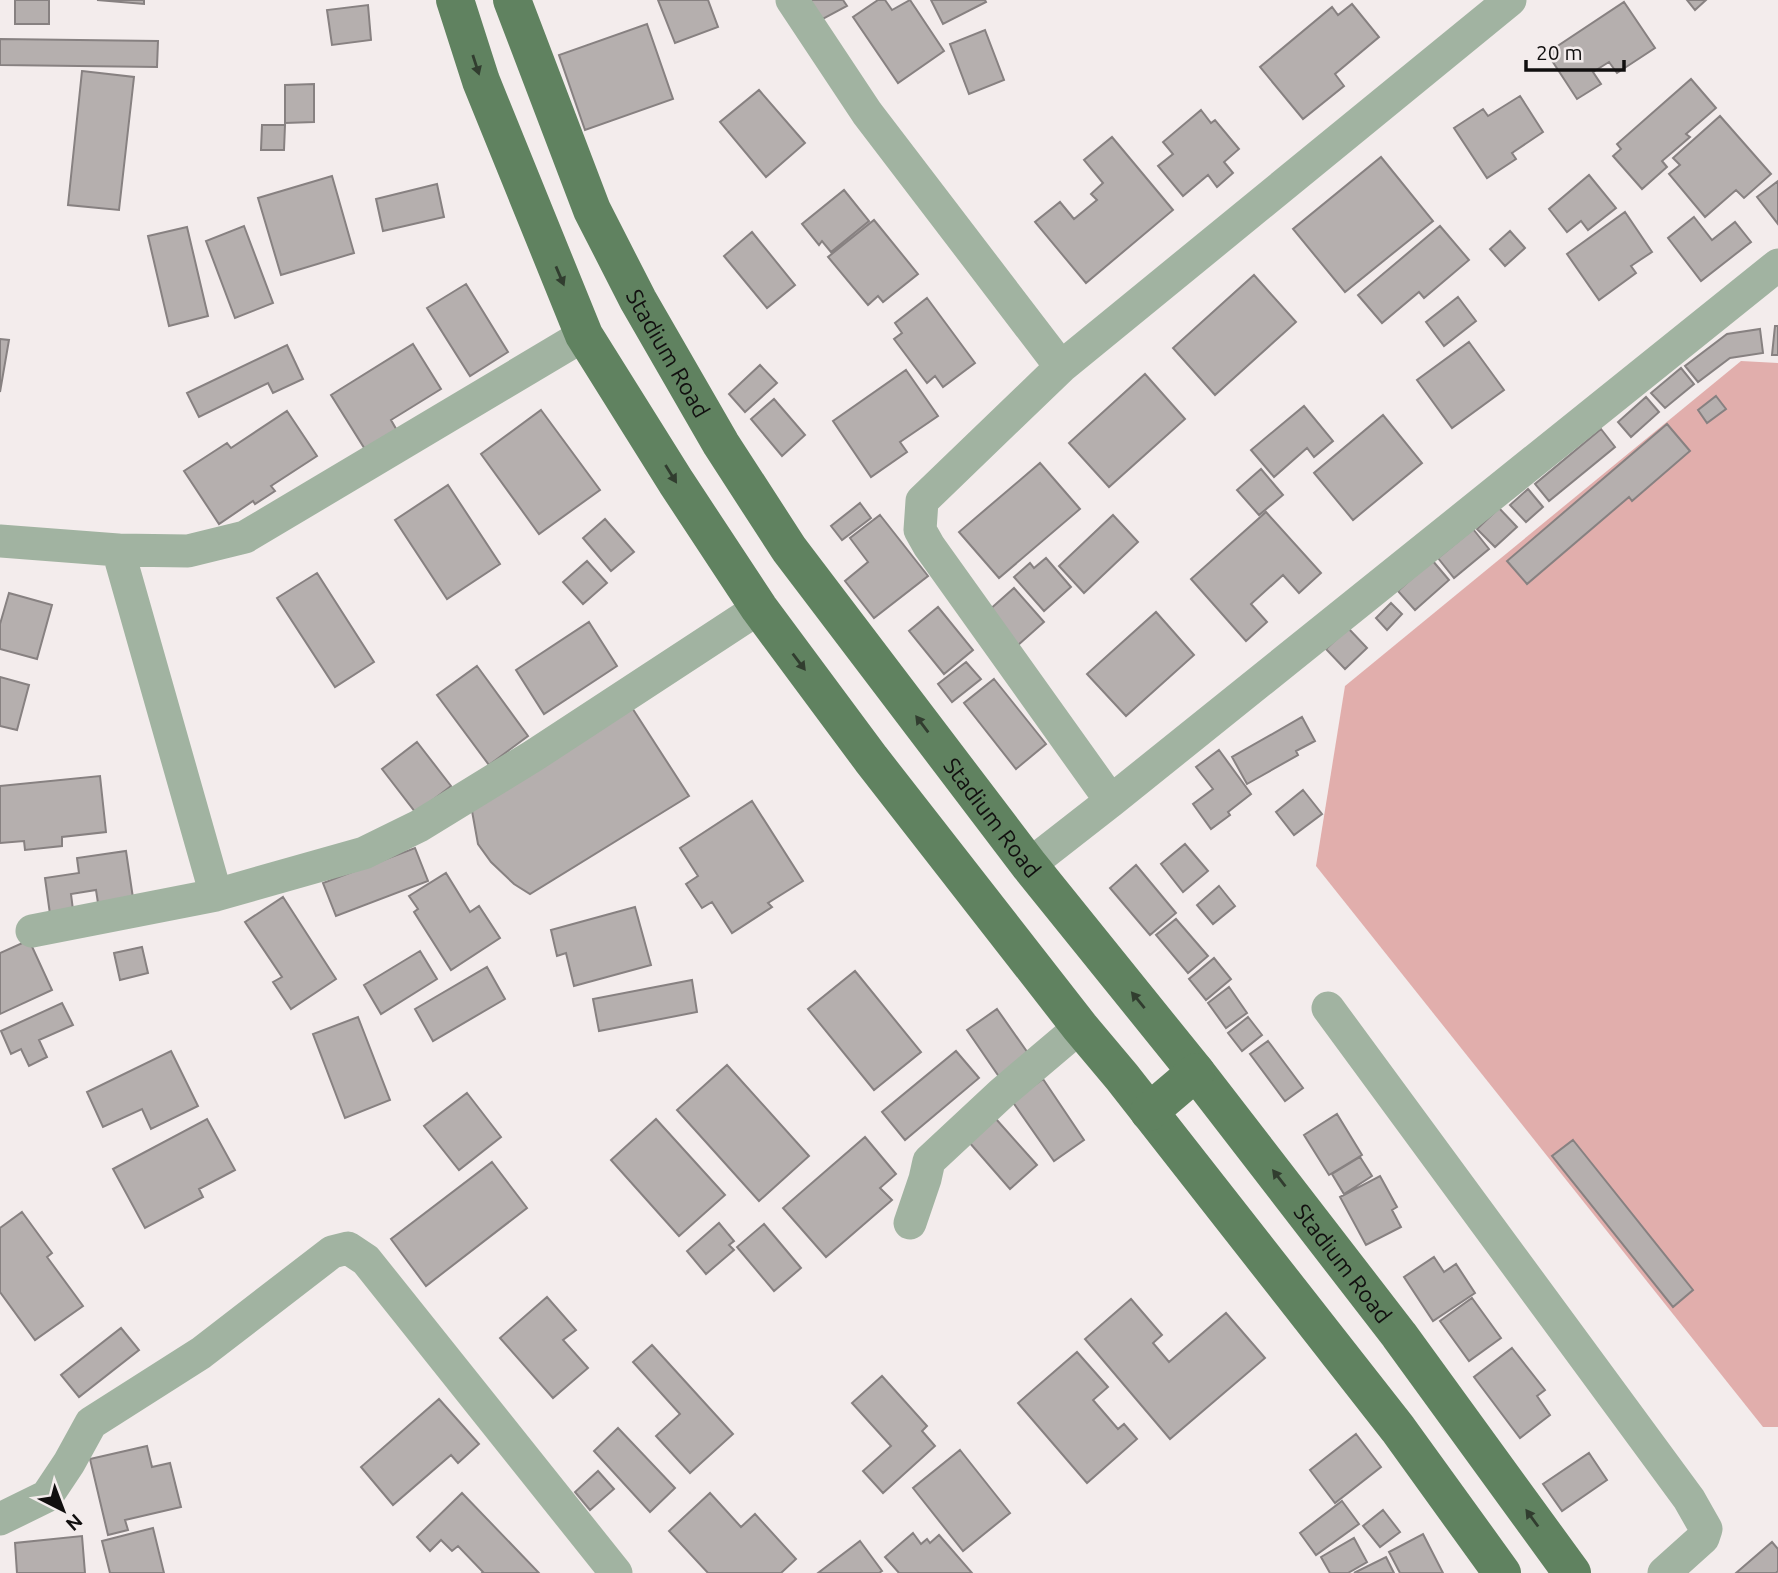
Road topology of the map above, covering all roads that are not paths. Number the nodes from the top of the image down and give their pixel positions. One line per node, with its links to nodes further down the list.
1 (455, 0): 6 (main road, one-way to 6)
2 (512, 0): 12 (main road, Stadium Road, one-way to 2)
3 (792, 0): 7 (street)
4 (1510, 0): 7 (street)
5 (1778, 265): 11 (street)
6 (584, 335): 9 (street); 10 (main road, one-way to 10)
7 (1061, 367): 11 (street)
8 (0, 541): 9 (street)
9 (118, 550): 13 (street)
10 (759, 608): 13 (street); 16 (main road, one-way to 16)
11 (1111, 801): 12 (street)
12 (1029, 865): 17 (main road, Stadium Road, one-way to 12)
13 (216, 895): 14 (street)
14 (32, 931)
15 (1328, 1008): 26 (street)
16 (1080, 1027): 19 (main road); 21 (street)
17 (1169, 1039): 18 (main road, Stadium Road); 19 (main road)
18 (1196, 1072): 20 (main road); 25 (main road, Stadium Road, one-way to 18)
19 (1122, 1077): 20 (main road)
20 (1149, 1112): 24 (main road)
21 (909, 1223)
22 (0, 1518): 23 (street)
23 (616, 1573)
24 (1502, 1573)
25 (1572, 1573)
26 (1664, 1573)

